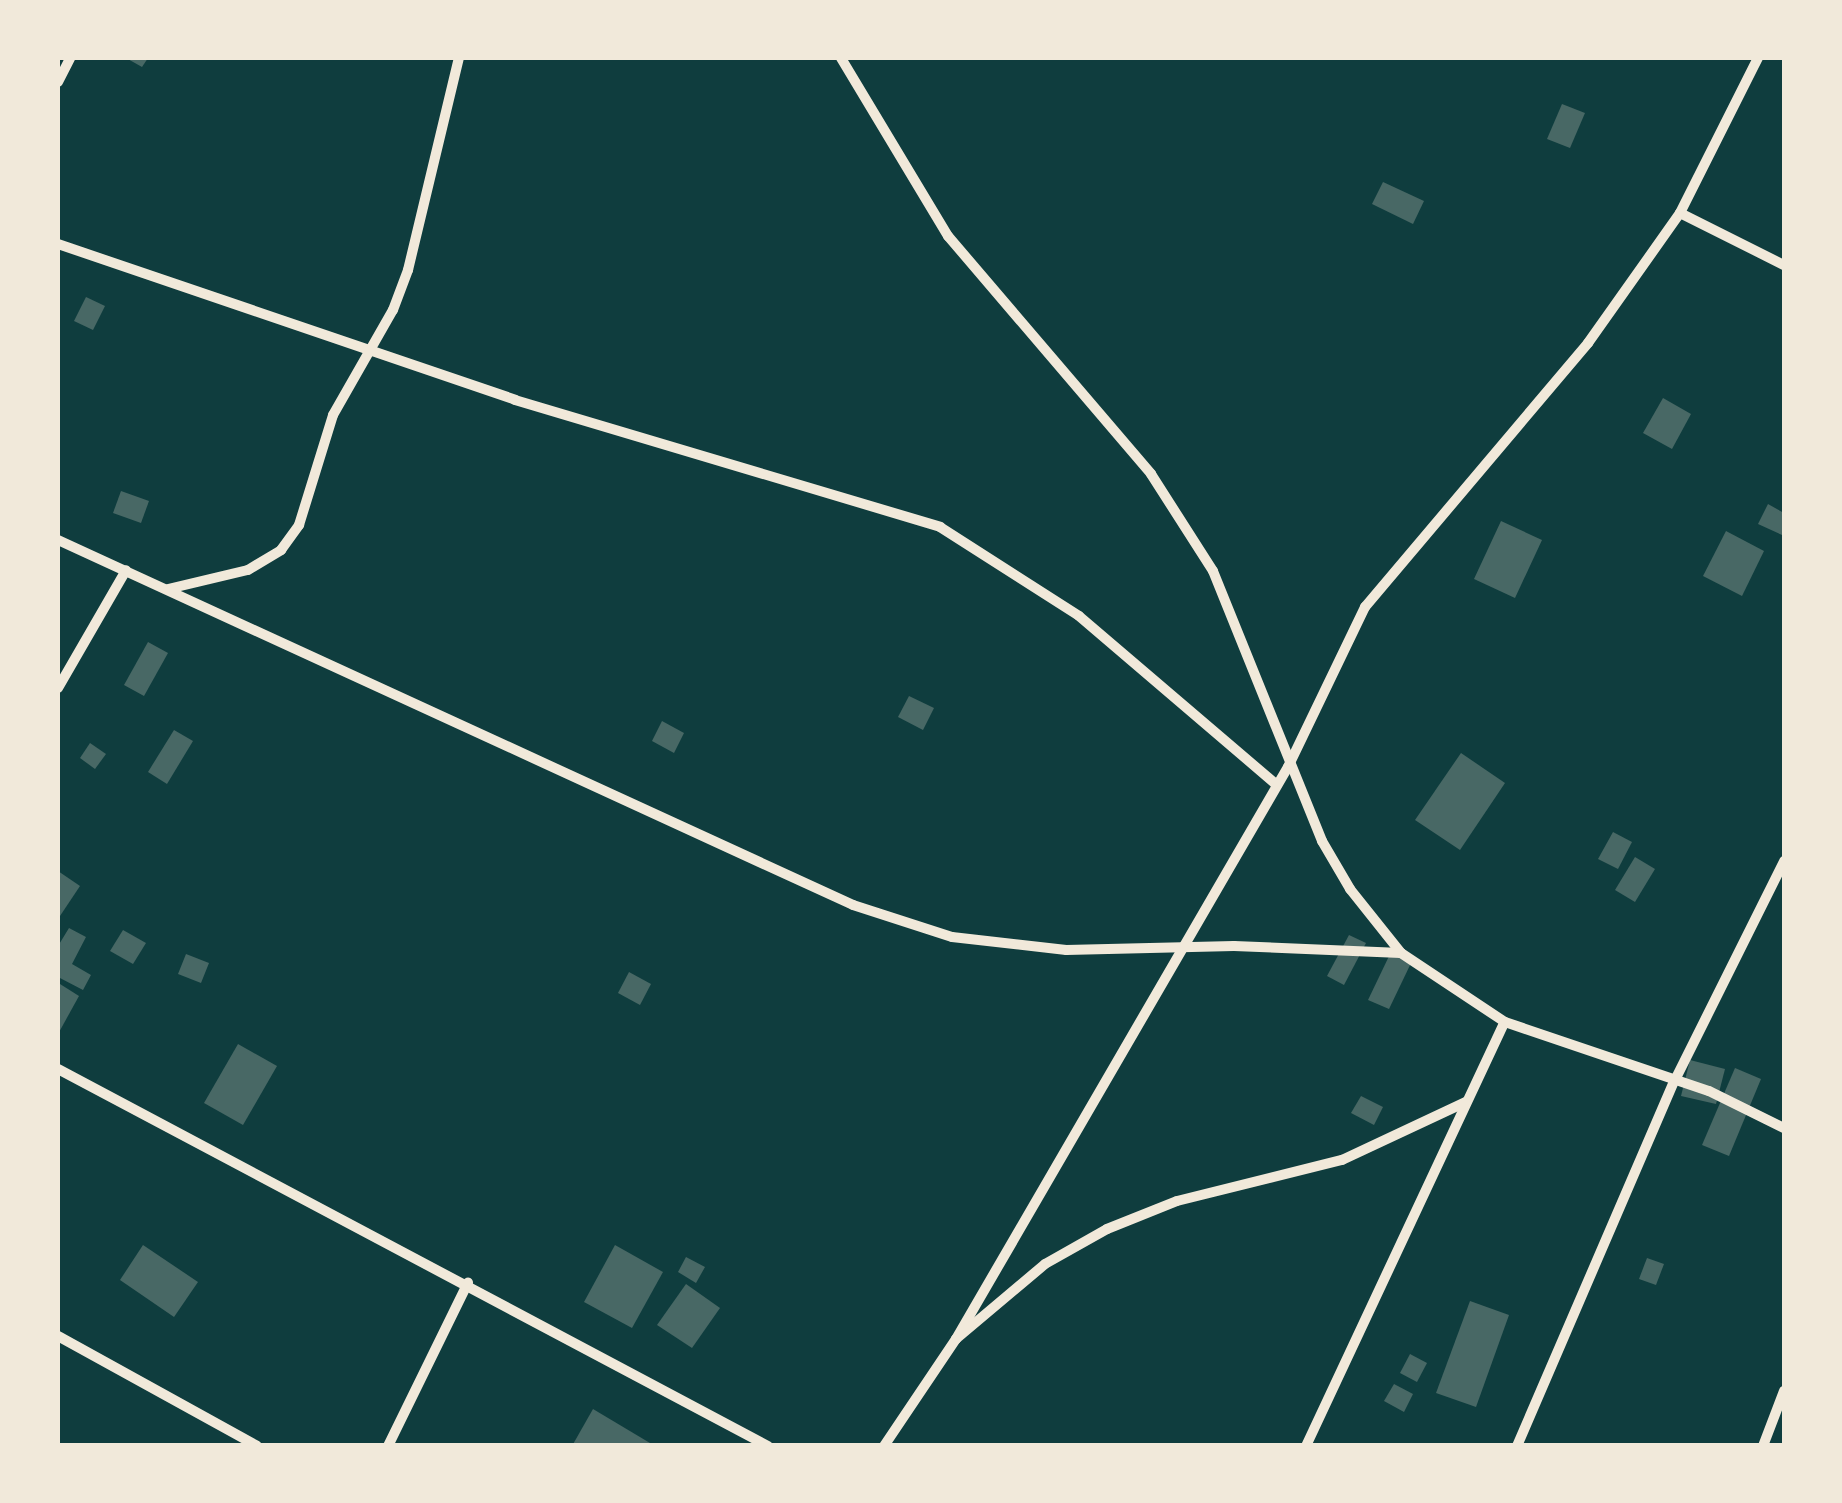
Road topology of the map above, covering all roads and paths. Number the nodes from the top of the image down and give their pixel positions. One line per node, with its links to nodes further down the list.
1 (70, 58): 5 (street)
2 (459, 58): 9 (street)
3 (841, 58): 14 (street)
4 (1758, 58): 6 (street)
5 (58, 82)
6 (1680, 213): 8 (street); 14 (street)
7 (58, 244): 9 (street)
8 (1784, 265)
9 (373, 347): 12 (street); 15 (street)
10 (58, 540): 11 (street)
11 (126, 570): 12 (street); 13 (street)
12 (168, 589): 17 (street)
13 (58, 688)
14 (1288, 767): 15 (street); 18 (street)
15 (1277, 785): 17 (street)
16 (1784, 861): 21 (street)
17 (1184, 946): 18 (street); 26 (street)
18 (1401, 953): 19 (street)
19 (1504, 1022): 21 (street); 22 (street)
20 (58, 1069): 24 (street)
21 (1675, 1080): 23 (street); 33 (street)
22 (1466, 1102): 26 (street); 32 (street)
23 (1784, 1128)
24 (468, 1282): 29 (street); 30 (street)
25 (58, 1336): 28 (street)
26 (956, 1339): 31 (street)
27 (1784, 1391): 34 (street)
28 (256, 1446)
29 (388, 1446)
30 (768, 1446)
31 (884, 1446)
32 (1306, 1446)
33 (1518, 1446)
34 (1763, 1446)

